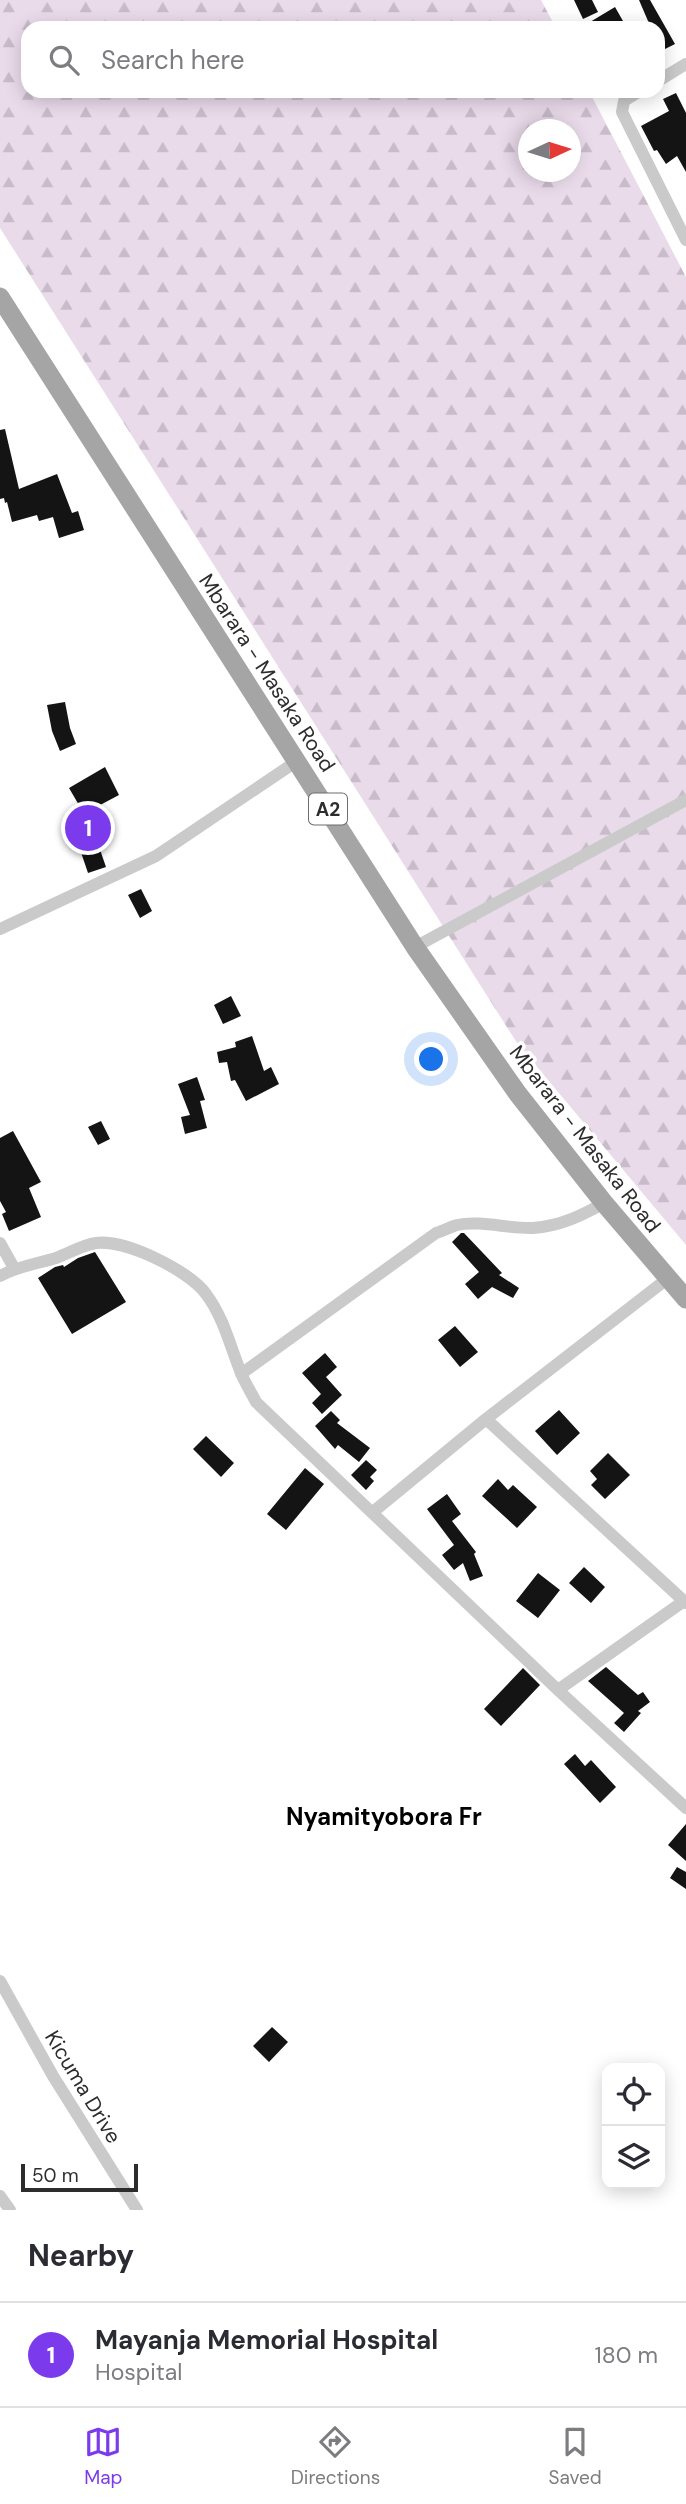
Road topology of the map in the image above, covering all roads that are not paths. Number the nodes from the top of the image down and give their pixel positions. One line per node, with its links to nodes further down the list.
1 (686, 64): 2 (street)
2 (665, 77)
3 (630, 98): 4 (street)
4 (686, 240)
5 (0, 297): 6 (main road, Mbarara - Masaka Road / A2)
6 (297, 761): 8 (street); 9 (main road, Mbarara - Masaka Road / A2)
7 (686, 800): 9 (street)
8 (0, 929)
9 (415, 947): 10 (main road, Mbarara - Masaka Road / A2)
10 (604, 1203): 14 (main road, Mbarara - Masaka Road / A2); 16 (street)
11 (0, 1243): 12 (street)
12 (14, 1268): 13 (street); 16 (street)
13 (0, 1276)
14 (667, 1279): 15 (main road, Mbarara - Masaka Road / A2); 17 (street)
15 (686, 1299)
16 (241, 1374): 18 (street)
17 (486, 1419): 18 (street); 19 (street)
18 (373, 1512): 20 (street)
19 (685, 1602): 20 (street)
20 (558, 1690): 21 (street)
21 (686, 1808)
22 (0, 1982): 25 (street, Kicuma Drive)
23 (0, 2196): 24 (street)
24 (10, 2210)
25 (137, 2210)

